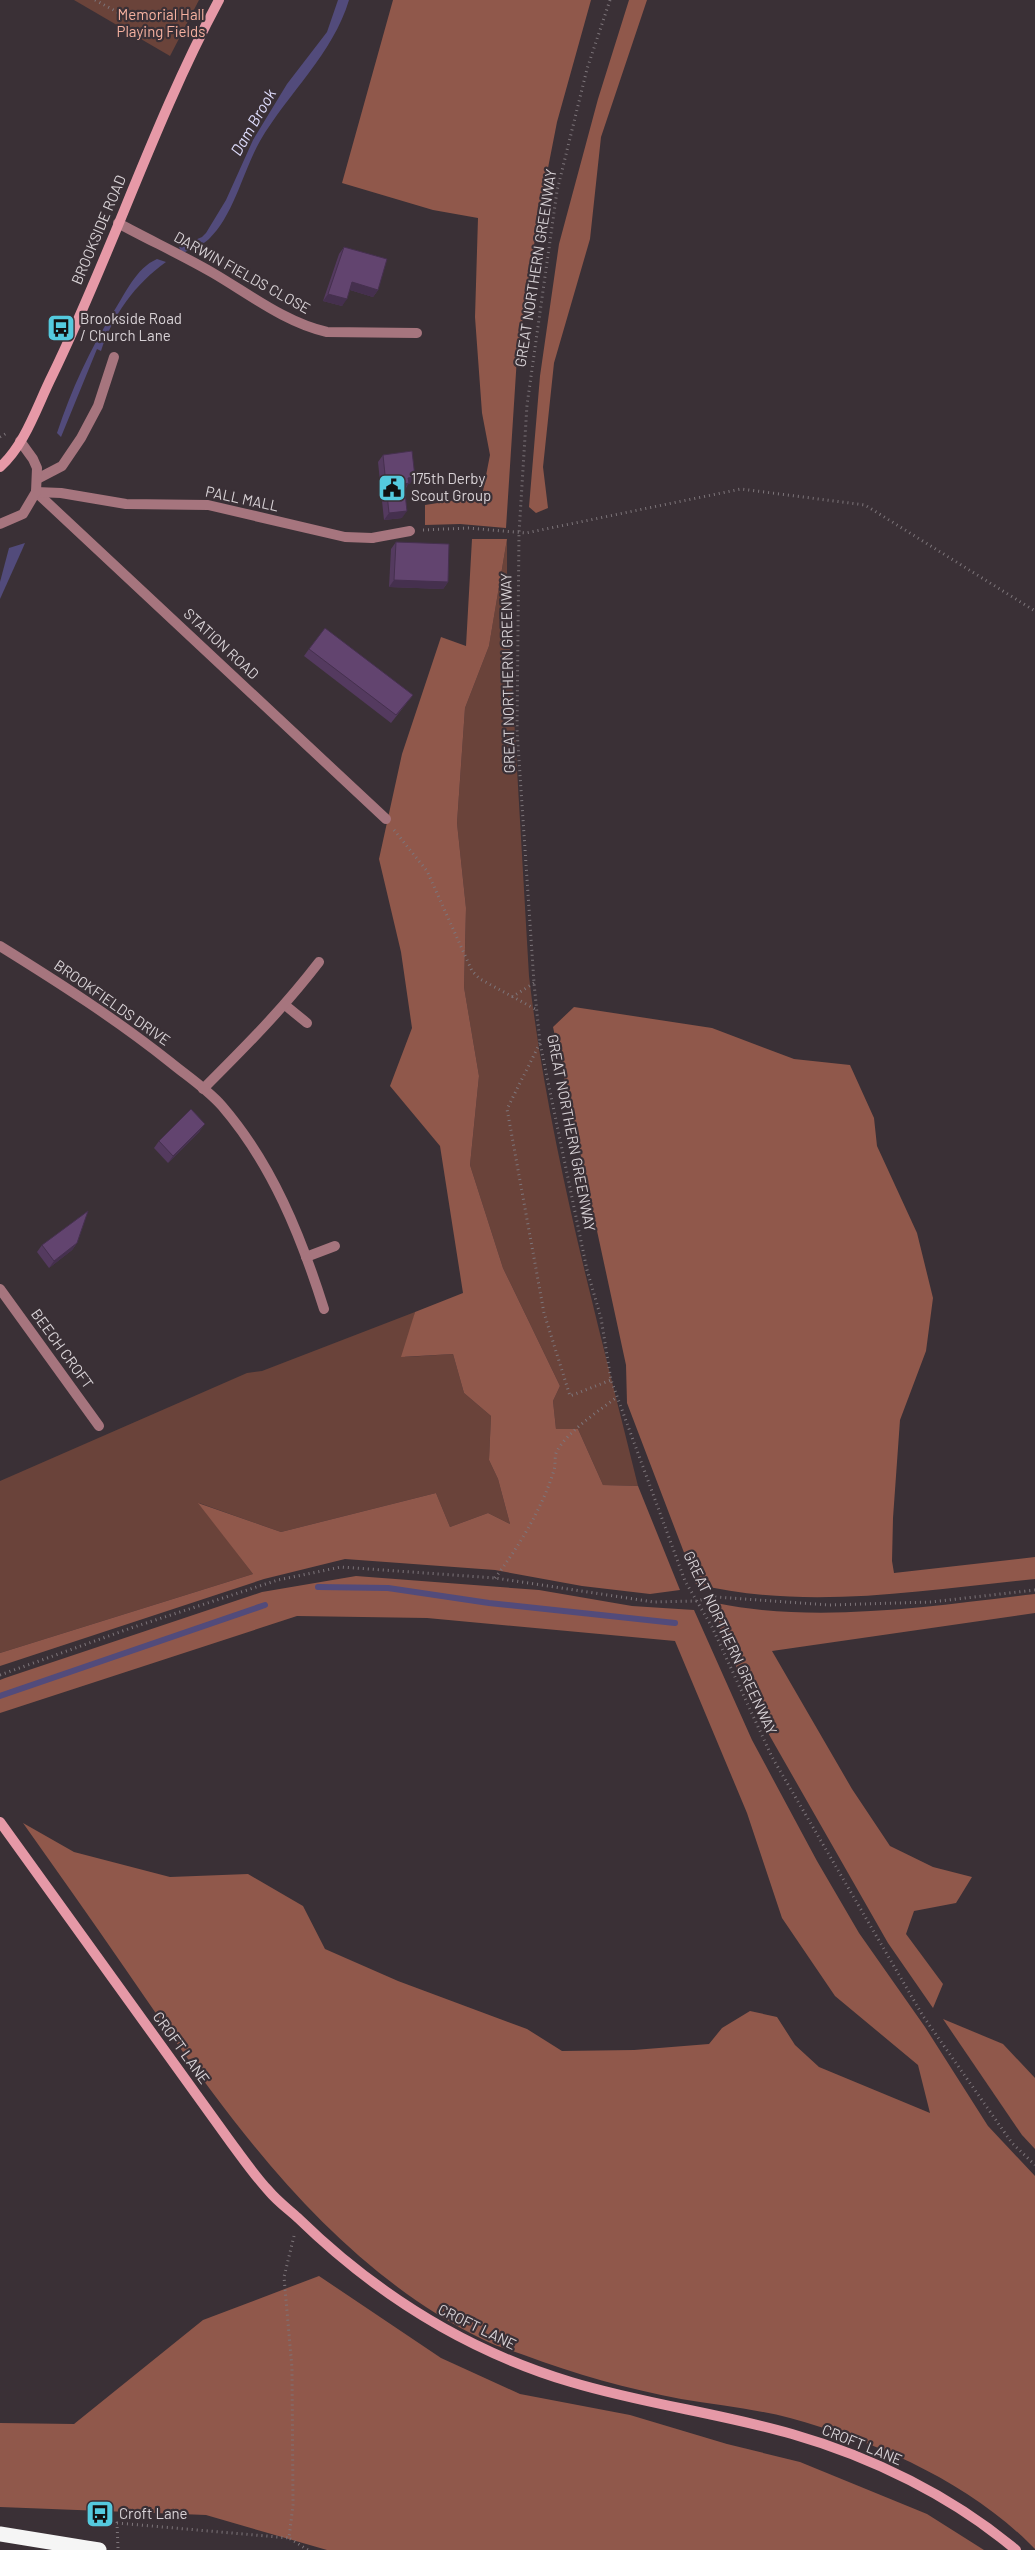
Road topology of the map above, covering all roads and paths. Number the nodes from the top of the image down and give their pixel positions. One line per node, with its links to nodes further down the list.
1 (95, 0): 4 (path)
2 (220, 0): 5 (street, BROOKSIDE ROAD)
3 (610, 0): 14 (path, GREAT NORTHERN GREENWAY)
4 (132, 20)
5 (118, 223): 6 (street, DARWIN FIELDS CLOSE); 8 (street, BROOKSIDE ROAD)
6 (417, 333)
7 (114, 357): 10 (street)
8 (20, 441): 9 (street, BROOKSIDE ROAD); 10 (street)
9 (0, 468)
10 (38, 478): 11 (street)
11 (36, 492): 12 (street); 13 (street, PALL MALL); 16 (street, STATION ROAD)
12 (0, 524)
13 (410, 531): 14 (path)
14 (519, 533): 15 (path); 19 (path, GREAT NORTHERN GREENWAY)
15 (1035, 611)
16 (386, 819): 20 (path)
17 (0, 946): 25 (street, BROOKFIELDS DRIVE)
18 (319, 962): 21 (street)
19 (534, 983): 20 (path); 22 (path, GREAT NORTHERN GREENWAY)
20 (512, 997): 22 (path)
21 (285, 1005): 23 (street); 25 (street)
22 (538, 1011): 24 (path, GREAT NORTHERN GREENWAY)
23 (307, 1023)
24 (540, 1043): 30 (path, GREAT NORTHERN GREENWAY); 30 (path)
25 (203, 1089): 27 (street, BROOKFIELDS DRIVE)
26 (335, 1246): 27 (street)
27 (306, 1257): 29 (street, BROOKFIELDS DRIVE)
28 (0, 1289): 32 (street, BEECH CROFT)
29 (324, 1309)
30 (611, 1380): 31 (path, GREAT NORTHERN GREENWAY)
31 (617, 1397): 33 (path); 35 (path, GREAT NORTHERN GREENWAY)
32 (99, 1426)
33 (495, 1578): 35 (path); 36 (path)
34 (1035, 1590): 35 (path)
35 (696, 1601): 38 (path, GREAT NORTHERN GREENWAY)
36 (0, 1675)
37 (0, 1822): 39 (street, CROFT LANE)
38 (1035, 2165)
39 (298, 2218): 41 (path); 45 (street, CROFT LANE)
40 (0, 2534): 42 (highway)
41 (289, 2538): 43 (path); 44 (path)
42 (99, 2550)
43 (118, 2550)
44 (308, 2550)
45 (1016, 2550)

